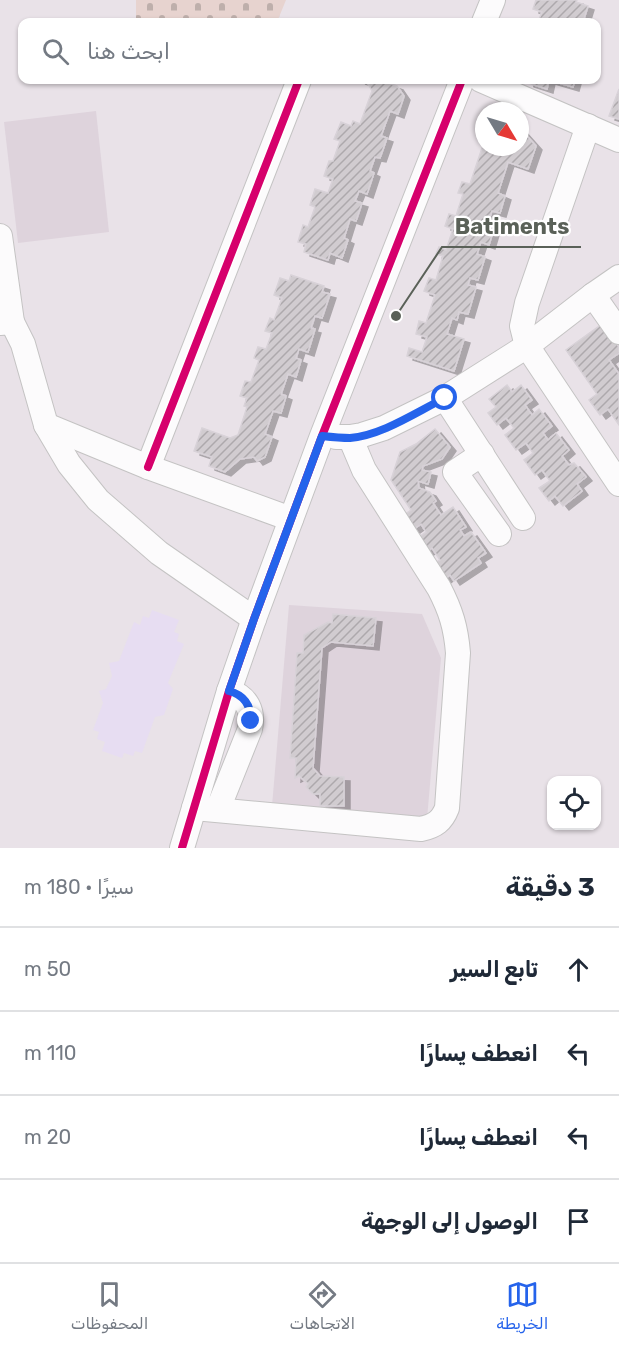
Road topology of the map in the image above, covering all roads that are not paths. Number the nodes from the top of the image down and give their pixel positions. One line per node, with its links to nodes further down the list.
1 (493, 0): 2 (street)
2 (486, 18)
3 (297, 84): 19 (street)
4 (460, 84): 16 (street)
5 (490, 84): 6 (street)
6 (588, 126): 7 (street); 13 (street)
7 (619, 140)
8 (0, 236): 11 (street)
9 (619, 277): 10 (street)
10 (593, 295): 12 (street); 13 (street)
11 (6, 322): 15 (street)
12 (619, 332)
13 (527, 346): 14 (street); 20 (street)
14 (445, 398): 17 (street); 18 (street)
15 (46, 425): 19 (street); 24 (street)
16 (322, 436): 17 (street); 22 (street)
17 (350, 438): 25 (street)
18 (482, 454): 21 (street); 23 (street)
19 (148, 467): 22 (street)
20 (619, 484)
21 (523, 518)
22 (291, 519): 24 (street)
23 (500, 534)
24 (254, 619): 25 (street)
25 (206, 809): 26 (street)
26 (182, 848)

